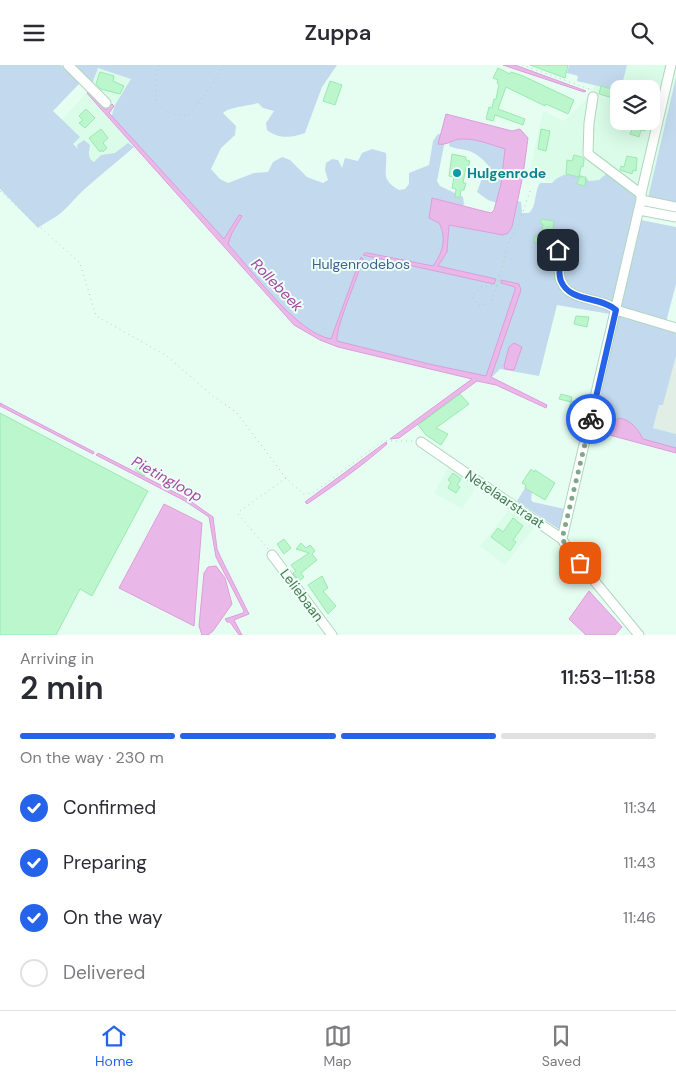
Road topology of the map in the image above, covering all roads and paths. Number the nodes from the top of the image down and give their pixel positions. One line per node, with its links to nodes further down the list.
1 (68, 65): 7 (street)
2 (160, 65): 3 (path)
3 (223, 65)
4 (522, 65): 6 (path)
5 (671, 65): 10 (street)
6 (593, 97): 10 (street)
7 (106, 103)
8 (531, 188): 14 (path)
9 (0, 191): 18 (path)
10 (641, 201): 11 (street); 12 (street); 15 (street)
11 (676, 207)
12 (676, 217)
13 (558, 250): 15 (street)
14 (497, 286): 14 (path)
15 (616, 310): 16 (street); 19 (street)
16 (676, 328)
17 (421, 442): 18 (path); 19 (street, Netelaarstraat)
18 (286, 478): 20 (path)
19 (562, 539): 22 (street, Netelaarstraat)
20 (272, 555): 21 (street, Leliebaan)
21 (332, 635)
22 (639, 635)

